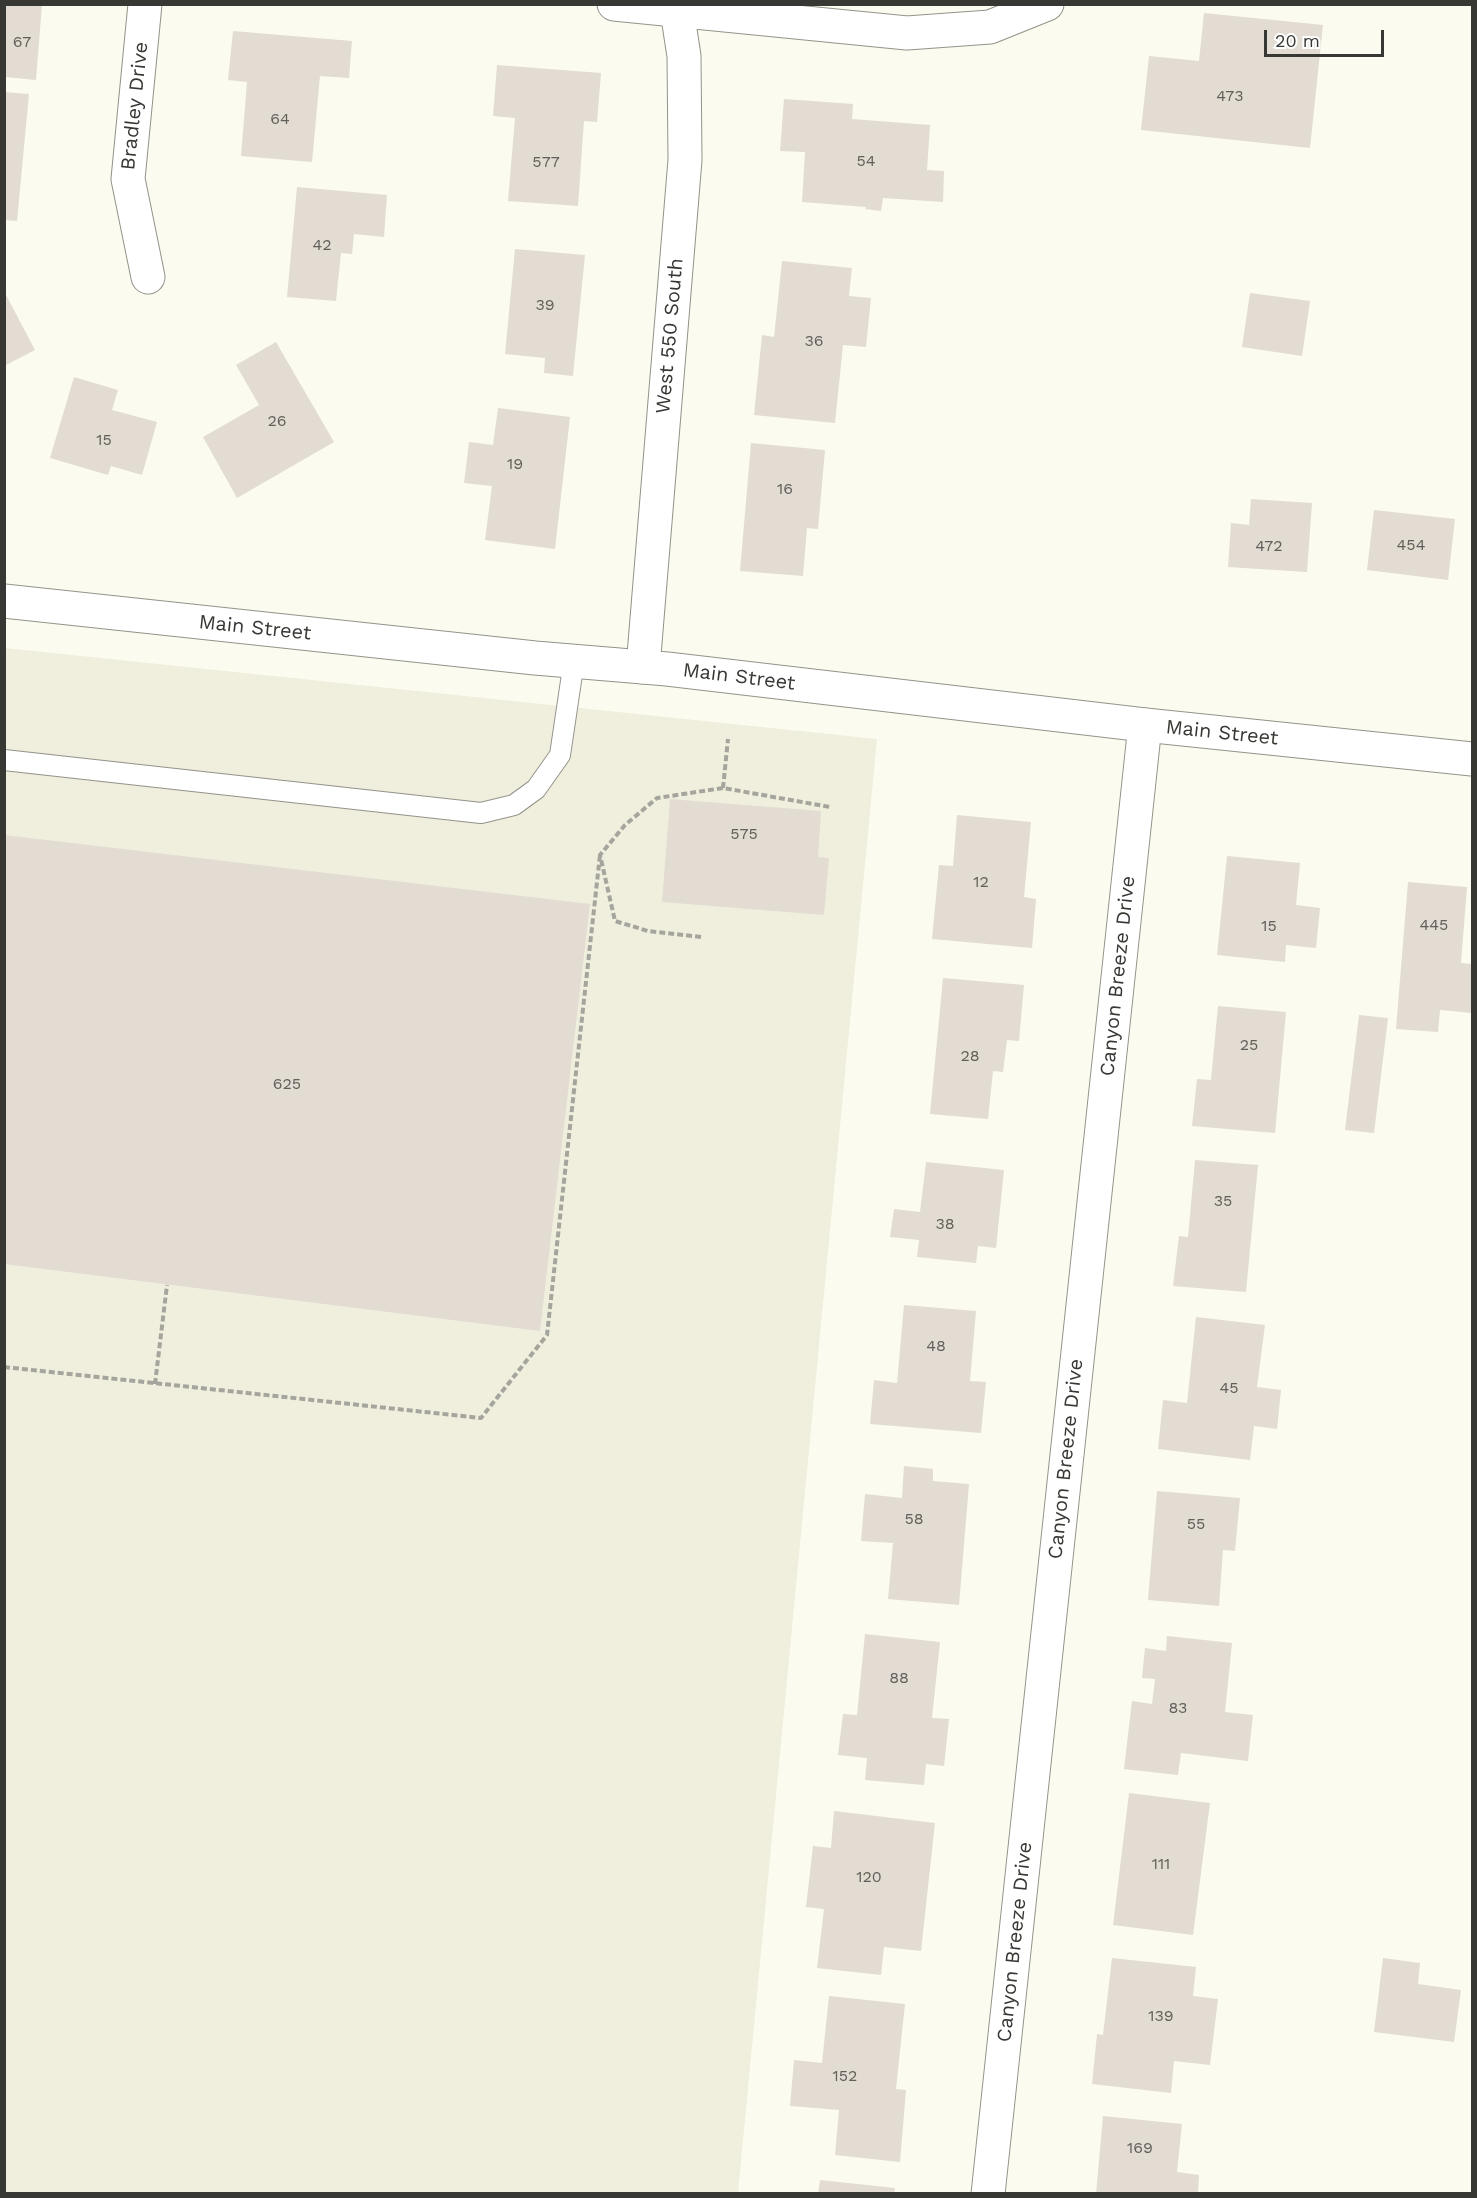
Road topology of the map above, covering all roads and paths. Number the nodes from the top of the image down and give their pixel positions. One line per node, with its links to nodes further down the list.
1 (145, 4): 5 (street, Bradley Drive)
2 (614, 4): 4 (street)
3 (1047, 4): 4 (street)
4 (676, 8): 8 (street, West 550 South)
5 (148, 277)
6 (4, 601): 7 (street, Main Street)
7 (574, 661): 8 (street, Main Street); 12 (lane)
8 (643, 667): 9 (street, Main Street)
9 (1145, 725): 11 (street, Main Street); 20 (street, Canyon Breeze Drive)
10 (729, 738): 13 (path)
11 (1473, 759)
12 (4, 760)
13 (723, 788): 14 (path); 15 (path)
14 (830, 807)
15 (600, 855): 16 (path); 19 (path)
16 (701, 937)
17 (167, 1285): 19 (path)
18 (4, 1367): 19 (path)
19 (155, 1384)
20 (988, 2193)

